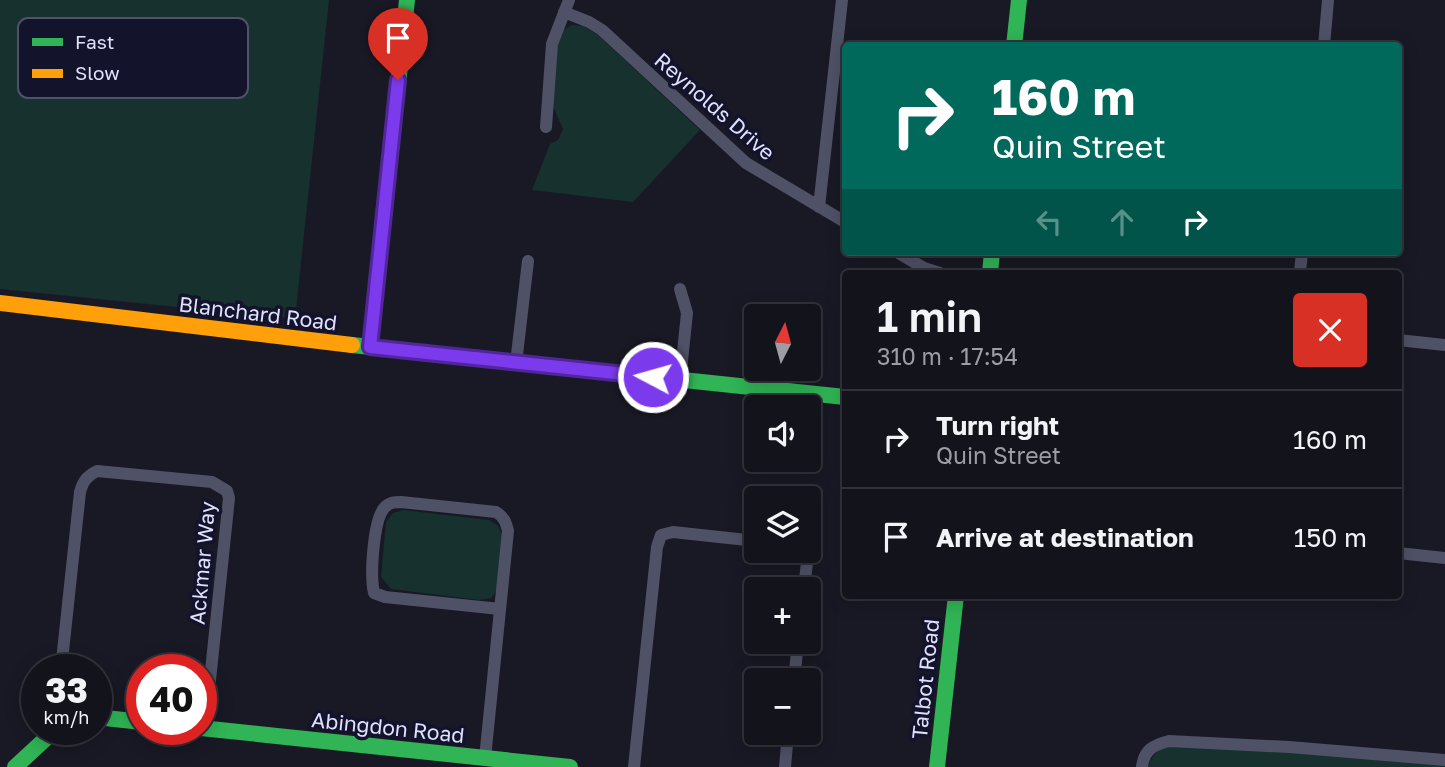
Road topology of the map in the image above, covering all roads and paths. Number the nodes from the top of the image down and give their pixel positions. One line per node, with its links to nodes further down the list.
1 (407, 0): 18 (street)
2 (842, 0): 9 (street)
3 (1019, 0): 6 (street)
4 (1328, 0): 7 (street)
5 (567, 6): 8 (street); 9 (street, Reynolds Drive)
6 (1014, 42)
7 (1324, 42)
8 (546, 127)
9 (820, 207): 10 (street, Reynolds Drive)
10 (842, 220)
11 (904, 256): 13 (street)
12 (528, 261): 19 (street)
13 (930, 270)
14 (680, 289): 20 (street)
15 (0, 303): 18 (street, Blanchard Road)
16 (1402, 340): 17 (street)
17 (1445, 345)
18 (370, 347): 19 (street, Blanchard Road)
19 (516, 363): 20 (street, Blanchard Road)
20 (680, 380): 21 (street, Blanchard Road)
21 (842, 397)
22 (744, 540): 36 (street)
23 (1402, 553): 24 (street)
24 (1445, 558)
25 (956, 599): 38 (street, Talbot Road)
26 (500, 609): 26 (street); 32 (street)
27 (63, 654): 28 (street, Ackmar Way)
28 (211, 654)
29 (217, 729): 32 (street, Abingdon Road)
30 (39, 745): 34 (street)
31 (787, 745): 37 (street)
32 (485, 758): 35 (street, Abingdon Road)
33 (1445, 760): 39 (street)
34 (15, 767)
35 (570, 767)
36 (634, 767)
37 (785, 767)
38 (937, 767)
39 (1142, 767)

